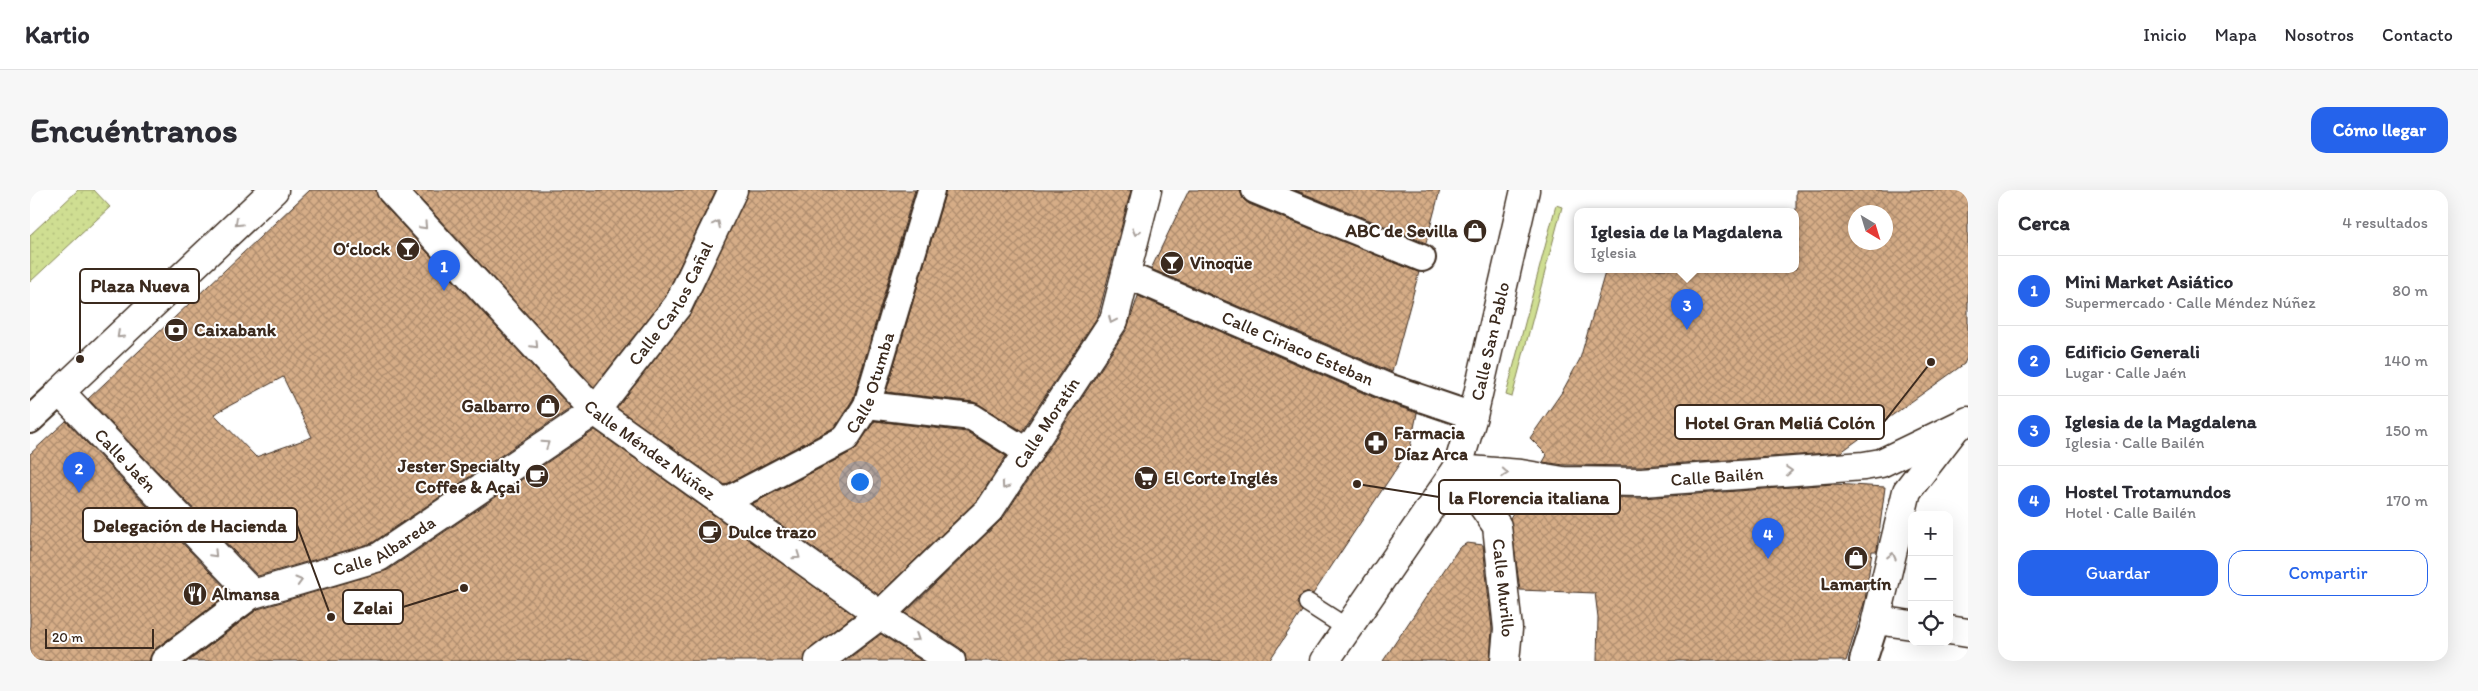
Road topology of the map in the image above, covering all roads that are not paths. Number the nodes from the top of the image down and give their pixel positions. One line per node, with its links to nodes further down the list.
1 (274, 190): 10 (street, one-way to 10)
2 (391, 190): 12 (street, Calle Méndez Núñez, one-way to 12)
3 (733, 190): 12 (street, Calle Carlos Cañal, one-way to 3)
4 (931, 190): 11 (street, Calle Otumba)
5 (1147, 190): 9 (street, Calle Moratín, one-way to 9)
6 (1255, 190): 8 (street)
7 (1525, 190): 13 (street, Calle San Pablo)
8 (1422, 258)
9 (1125, 274): 13 (street, Calle Ciriaco Esteban); 16 (street, Calle Moratín, one-way to 16)
10 (60, 392): 15 (street); 19 (street, Calle Jaén, one-way to 19)
11 (867, 404): 16 (street); 18 (street, Calle Otumba)
12 (595, 410): 18 (street, Calle Méndez Núñez); 19 (street, Calle Albareda, one-way to 12)
13 (1473, 416): 17 (street, Calle San Pablo)
14 (1965, 419): 17 (street, Calle Bailén, one-way to 14); 22 (street, one-way to 14)
15 (30, 420)
16 (1029, 452): 21 (street, Calle Moratín, one-way to 21)
17 (1457, 469): 24 (street, Calle San Pablo); 31 (street, Calle Murillo)
18 (722, 503): 21 (street, Calle Méndez Núñez, one-way to 21)
19 (253, 594): 28 (street, Calle Albareda)
20 (1308, 603): 24 (lane)
21 (880, 615): 29 (street, Calle Moratín); 30 (street, Calle Méndez Núñez, one-way to 30)
22 (1876, 620): 23 (street); 32 (street)
23 (1908, 624)
24 (1347, 628): 27 (street, Calle San Pablo)
25 (1953, 631): 26 (street)
26 (1968, 633)
27 (1328, 660)
28 (164, 661)
29 (819, 661)
30 (951, 661)
31 (1505, 661)
32 (1863, 661)

